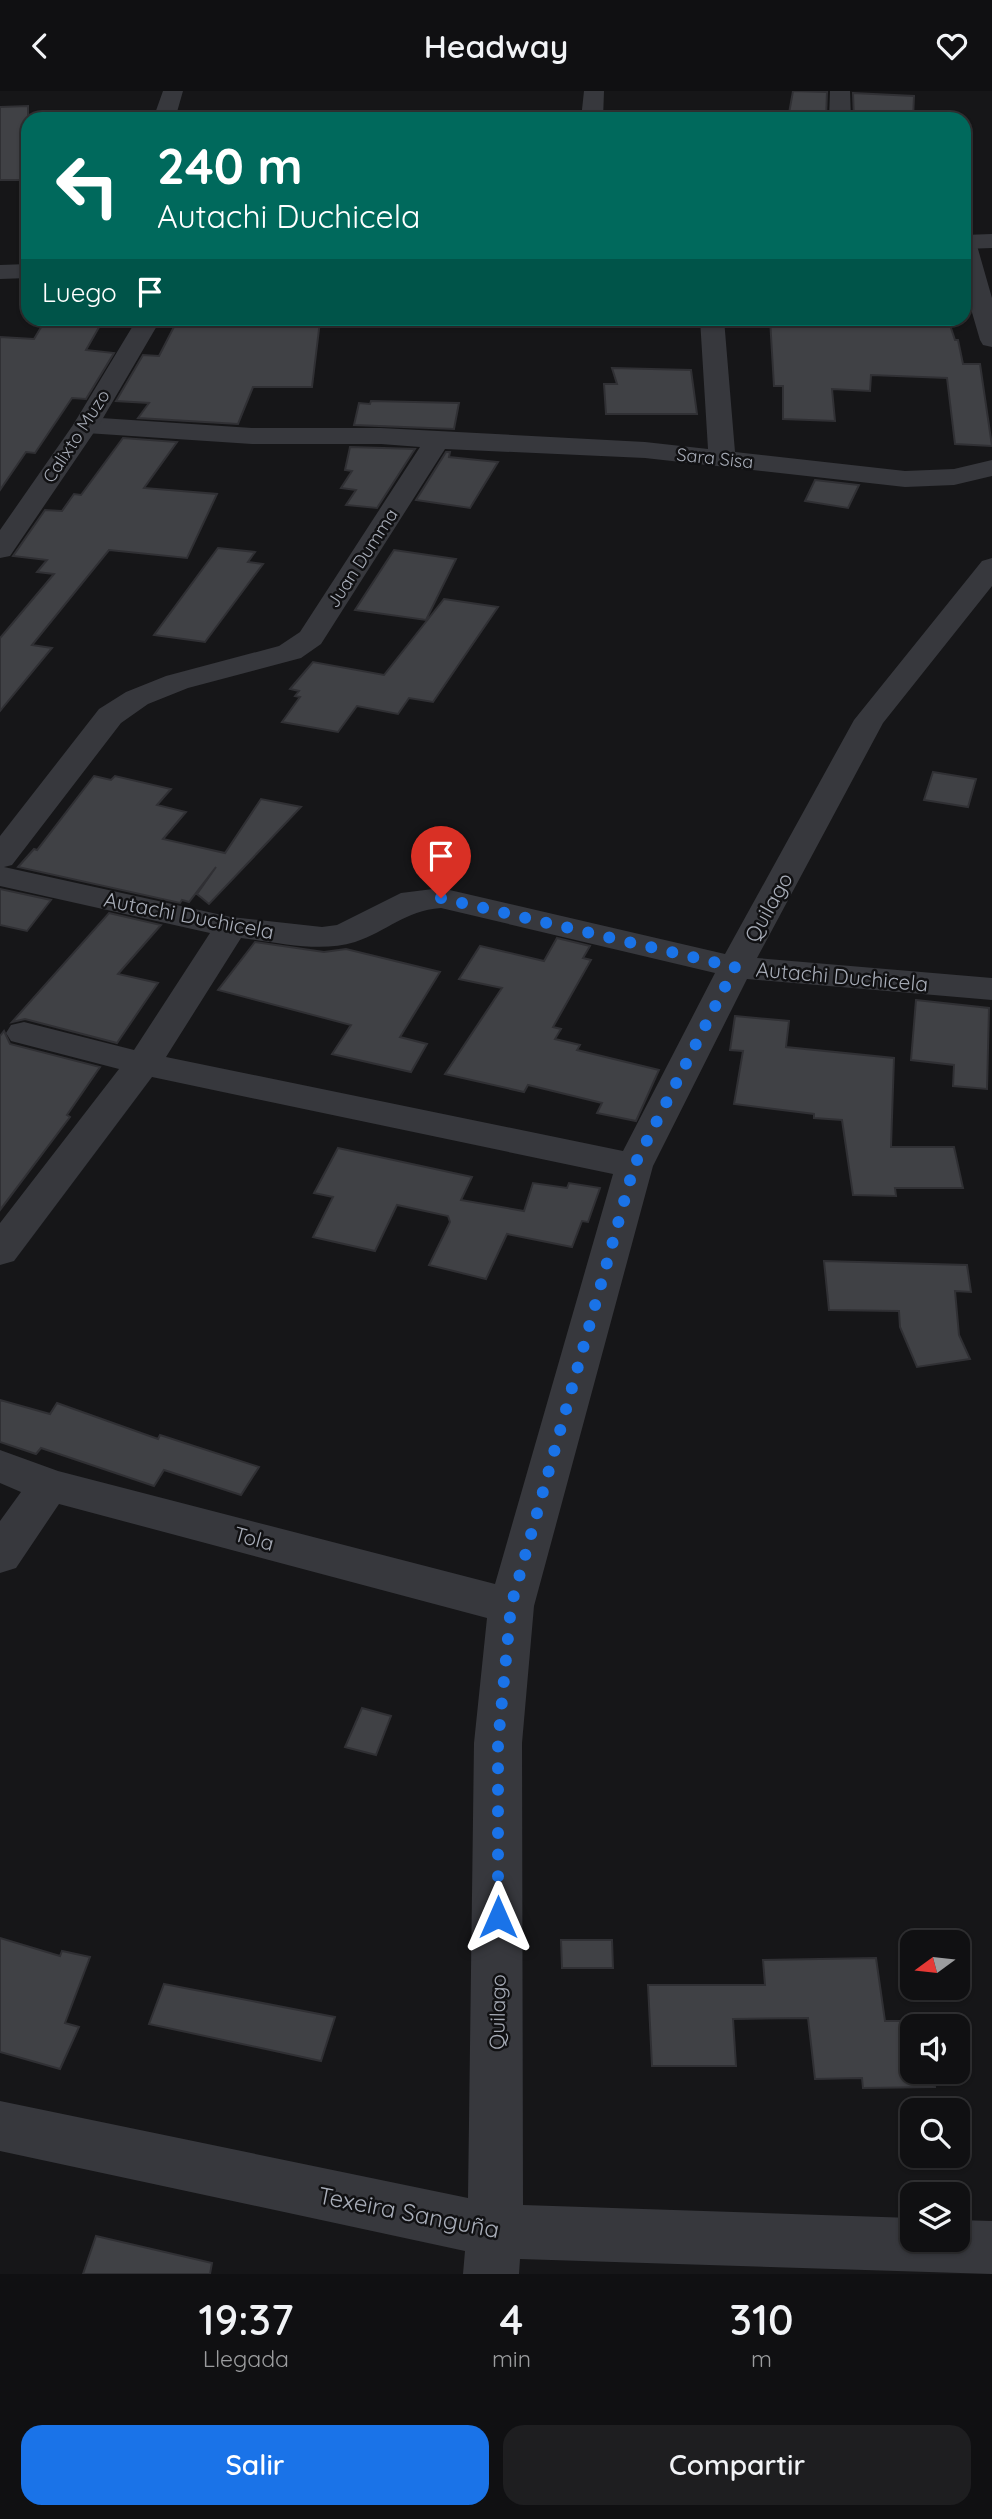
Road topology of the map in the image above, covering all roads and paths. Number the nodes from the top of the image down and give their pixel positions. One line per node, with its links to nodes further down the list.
1 (173, 91): 4 (street)
2 (594, 91): 5 (street)
3 (840, 91): 6 (street)
4 (166, 112)
5 (592, 112)
6 (840, 112)
7 (992, 241): 8 (street)
8 (971, 242)
9 (971, 267): 14 (street)
10 (21, 272): 11 (street)
11 (1, 274)
12 (145, 326): 15 (street, Calixto Muzo)
13 (712, 326): 17 (street)
14 (991, 340)
15 (86, 425): 16 (street); 19 (street, Calixto Muzo)
16 (437, 441): 17 (street, Sara Sisa); 21 (street, Juan Dumma)
17 (722, 459): 18 (street, Sara Sisa)
18 (992, 468)
19 (0, 550)
20 (992, 566): 24 (street, Quilago)
21 (0, 857)
22 (0, 876): 23 (street, Autachi Duchicela)
23 (232, 927): 24 (street, Autachi Duchicela); 27 (street)
24 (735, 967): 25 (street, Autachi Duchicela); 28 (street, Quilago)
25 (992, 989)
26 (24, 1033): 27 (street)
27 (143, 1064): 28 (street); 29 (street)
28 (634, 1166): 33 (street, Quilago)
29 (0, 1251)
30 (0, 1466): 31 (street, Tola)
31 (49, 1485): 32 (street); 33 (street, Tola)
32 (0, 1556)
33 (511, 1606): 36 (street, Quilago)
34 (0, 2126): 36 (street, Texeira Sanguña)
35 (992, 2248): 36 (street, Texeira Sanguña)
36 (493, 2253)

